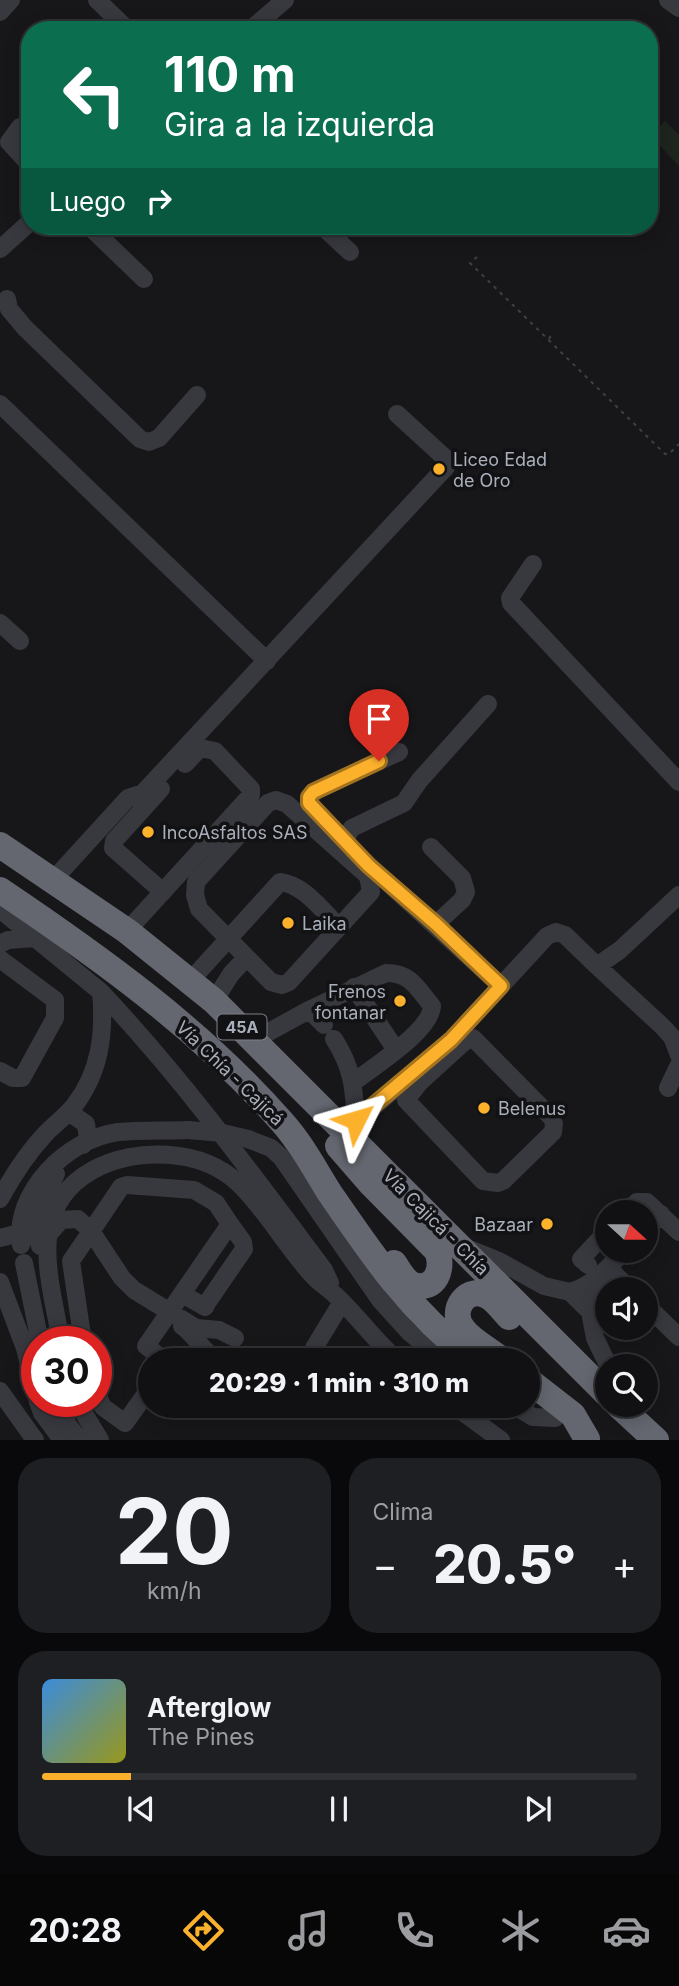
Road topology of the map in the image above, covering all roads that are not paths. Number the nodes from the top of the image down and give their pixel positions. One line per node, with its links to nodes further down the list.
1 (10, 0): 6 (street)
2 (97, 0): 7 (street)
3 (285, 0): 8 (street)
4 (668, 0): 5 (street)
5 (679, 8)
6 (0, 12)
7 (119, 21)
8 (260, 21)
9 (20, 127): 10 (street)
10 (21, 156)
11 (21, 229): 14 (street)
12 (98, 235): 16 (street)
13 (332, 235): 15 (street)
14 (1, 246)
15 (350, 252)
16 (144, 279)
17 (7, 299): 18 (street)
18 (197, 395)
19 (0, 404): 24 (street)
20 (397, 414): 24 (street)
21 (533, 564): 27 (street)
22 (0, 623): 23 (street)
23 (20, 642)
24 (267, 661): 31 (street)
25 (488, 704): 28 (street)
26 (399, 752): 28 (street)
27 (679, 782)
28 (344, 840): 35 (street)
29 (0, 845): 31 (highway, Vía Cajicá - Chía / 45A)
30 (431, 847): 35 (street)
31 (54, 880): 37 (highway, Vía Cajicá - Chía / 45A)
32 (163, 892): 32 (street); 37 (street)
33 (679, 895): 43 (street)
34 (0, 906): 38 (street); 63 (highway, Vía Chía - Cajicá / 45A)
35 (436, 924): 45 (street)
36 (339, 927): 39 (street); 39 (street); 41 (street)
37 (127, 930): 44 (highway, Vía Cajicá - Chía / 45A)
38 (35, 938): 40 (street); 47 (street)
39 (228, 940): 41 (street); 44 (street)
40 (0, 944)
41 (246, 958): 48 (street)
42 (0, 959): 54 (street)
43 (597, 966): 45 (street); 52 (street)
44 (190, 981): 48 (highway, Vía Cajicá - Chía / 45A)
45 (501, 986): 55 (street)
46 (354, 988): 49 (street); 51 (street); 51 (street)
47 (102, 992): 59 (street); 81 (street)
48 (214, 1001): 50 (highway, Vía Cajicá - Chía / 45A)
49 (309, 1010): 50 (street); 56 (street)
50 (254, 1040): 57 (highway, Vía Cajicá - Chía / 45A)
51 (396, 1050): 56 (street)
52 (679, 1055)
53 (679, 1065): 58 (street)
54 (0, 1071)
55 (420, 1074): 55 (street); 60 (street)
56 (354, 1082): 60 (street)
57 (304, 1088): 60 (highway, Vía Cajicá - Chía / 45A); 63 (highway)
58 (668, 1088)
59 (66, 1115): 61 (street); 64 (street)
60 (351, 1125): 71 (highway, Vía Cajicá - Chía / 45A)
61 (76, 1149): 62 (street); 69 (street); 75 (street); 96 (street, bridge)
62 (218, 1170): 70 (street); 81 (street)
63 (327, 1188): 97 (highway, Vía Chía - Cajicá / 45A)
64 (0, 1199)
65 (660, 1214): 68 (street)
66 (230, 1224): 67 (street); 80 (street); 80 (street)
67 (91, 1231): 70 (street); 82 (street); 87 (street)
68 (679, 1232)
69 (0, 1238)
70 (46, 1240): 75 (street)
71 (455, 1243): 79 (street); 88 (highway, Vía Cajicá - Chía / 45A)
72 (595, 1244): 74 (street)
73 (616, 1264): 76 (street)
74 (587, 1265)
75 (49, 1269): 86 (street)
76 (611, 1271): 77 (street); 79 (street); 83 (street)
77 (617, 1277)
78 (1, 1284): 85 (street); 89 (street)
79 (570, 1292): 83 (street)
80 (182, 1294): 82 (street)
81 (339, 1299): 94 (street); 95 (street)
82 (167, 1311): 91 (street); 92 (street); 93 (street)
83 (590, 1312): 99 (street)
84 (658, 1316): 90 (street)
85 (37, 1326)
86 (58, 1326)
87 (81, 1326)
88 (546, 1332): 98 (highway); 100 (highway, Vía Cajicá - Chía / 45A)
89 (21, 1337)
90 (679, 1337)
91 (235, 1338)
92 (149, 1348)
93 (203, 1348)
94 (314, 1348)
95 (386, 1348)
96 (428, 1348)
97 (459, 1348)
98 (487, 1348)
99 (602, 1354)
100 (595, 1382)
101 (540, 1389): 113 (highway)
102 (3, 1401): 114 (street)
103 (138, 1405): 105 (street)
104 (540, 1407): 112 (highway)
105 (112, 1414)
106 (45, 1417): 115 (street)
107 (64, 1417): 116 (street)
108 (85, 1417): 117 (street)
109 (540, 1417): 112 (street)
110 (632, 1417): 119 (highway)
111 (471, 1418): 118 (street)
112 (555, 1418): 113 (highway)
113 (588, 1439)
114 (35, 1440)
115 (62, 1440)
116 (80, 1440)
117 (100, 1440)
118 (501, 1440)
119 (656, 1440)

